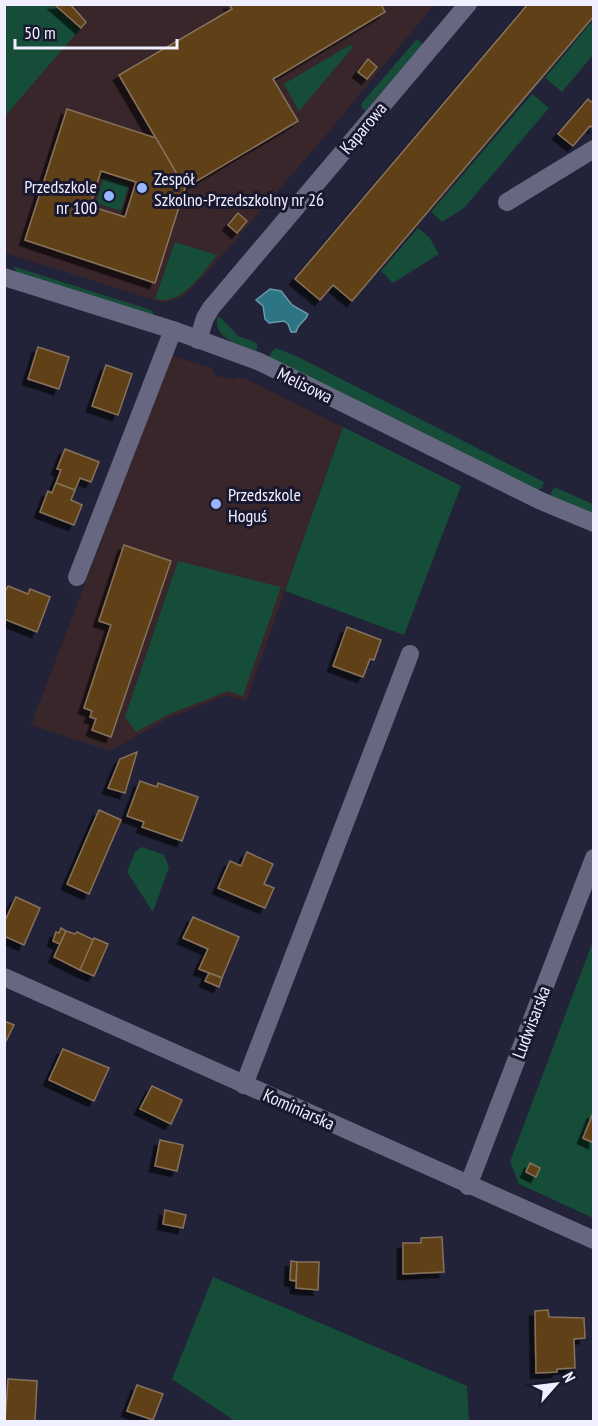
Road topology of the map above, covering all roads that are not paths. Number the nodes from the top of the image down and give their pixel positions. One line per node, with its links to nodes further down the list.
1 (468, 4): 6 (street, Kaparowa)
2 (594, 149): 3 (street)
3 (507, 202)
4 (4, 277): 5 (street, Melisowa)
5 (172, 330): 6 (street, Melisowa); 8 (street)
6 (198, 340): 7 (street, Melisowa)
7 (594, 523)
8 (76, 577)
9 (410, 654): 12 (street)
10 (594, 858): 13 (street, Ludwisarska)
11 (4, 977): 12 (street, Kominiarska)
12 (244, 1085): 13 (street, Kominiarska)
13 (468, 1186): 14 (street, Kominiarska)
14 (594, 1240)

